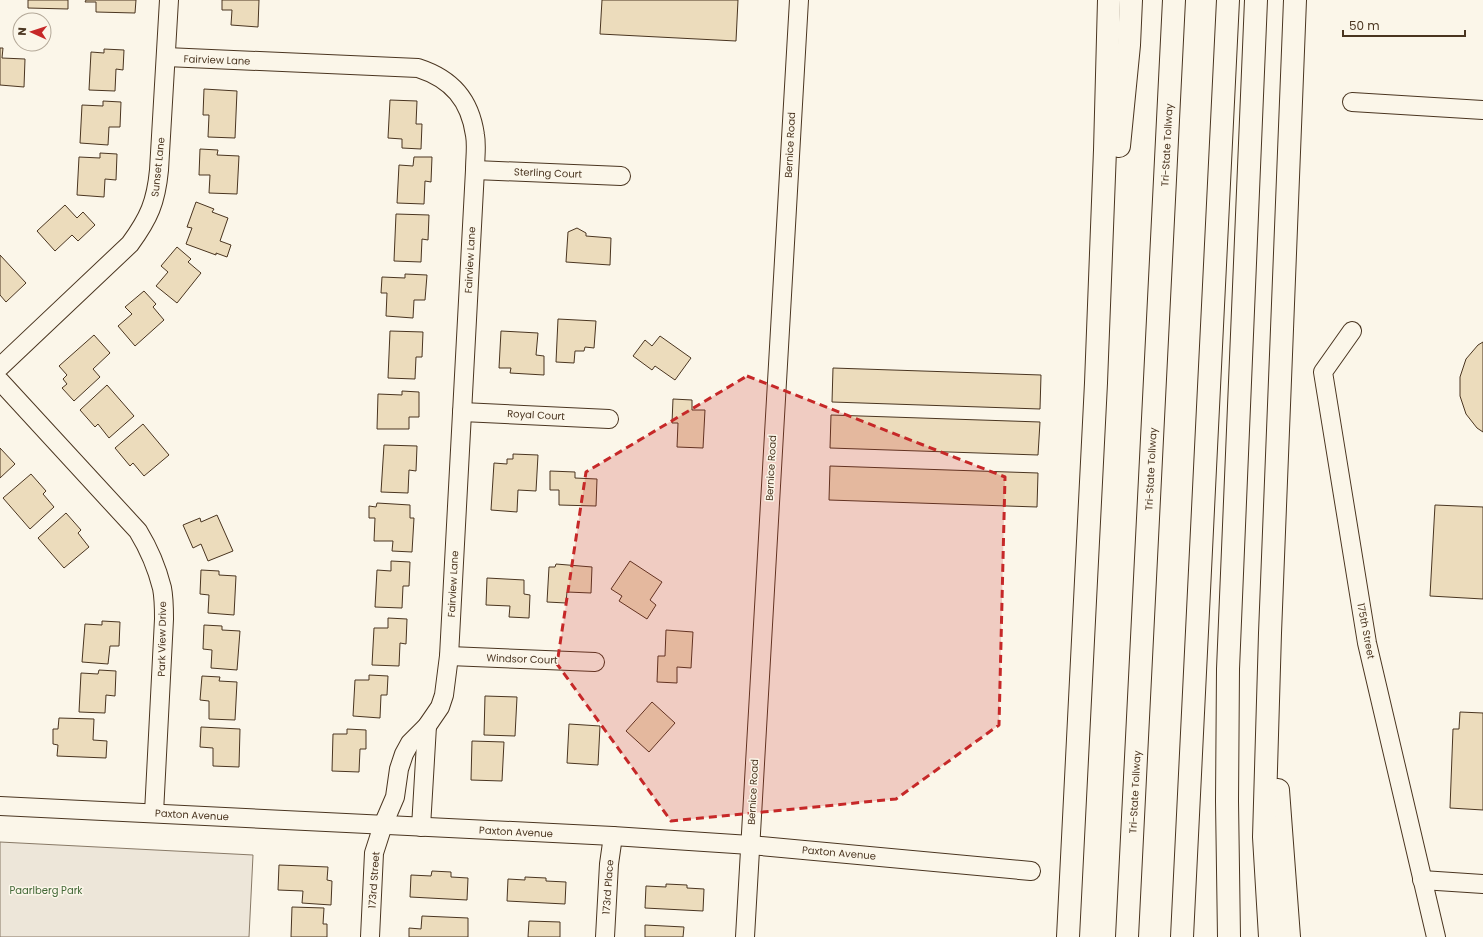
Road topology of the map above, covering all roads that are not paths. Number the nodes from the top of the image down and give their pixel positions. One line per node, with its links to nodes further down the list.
1 (169, 0): 9 (street, Sunset Lane)
2 (799, 0): 29 (street, Bernice Road)
3 (1108, 0): 17 (highway)
4 (1131, 0): 17 (highway)
5 (1174, 0): 37 (highway, Tri-State Tollway)
6 (1228, 0): 38 (highway)
7 (1256, 0): 39 (highway)
8 (1295, 0): 20 (highway)
9 (166, 57): 12 (street, Fairview Lane); 15 (street, Sunset Lane)
10 (1352, 102): 11 (street)
11 (1483, 110)
12 (475, 170): 13 (street, Sterling Court); 18 (street, Fairview Lane)
13 (620, 176)
14 (1352, 331): 31 (street, 175th Street)
15 (0, 367)
16 (0, 381): 25 (street, Park View Drive)
17 (1096, 382): 36 (highway)
18 (462, 412): 19 (street, Royal Court); 21 (street, Fairview Lane)
19 (609, 419)
20 (1270, 633): 40 (highway); 41 (highway)
21 (449, 656): 22 (street, Windsor Court); 23 (street, Fairview Lane)
22 (595, 662)
23 (427, 726): 26 (street, Fairview Lane); 27 (street)
24 (0, 806): 25 (street, Paxton Avenue)
25 (154, 813): 26 (street, Paxton Avenue)
26 (383, 825): 27 (street, Paxton Avenue); 33 (street, 173rd Street)
27 (421, 827): 28 (street, Paxton Avenue)
28 (612, 836): 29 (street, Paxton Avenue); 34 (street, 173rd Place)
29 (750, 845): 30 (street, Paxton Avenue); 35 (street, Bernice Road)
30 (1031, 871)
31 (1422, 880): 32 (street); 42 (street, 175th Street)
32 (1483, 884)
33 (370, 937)
34 (605, 937)
35 (745, 937)
36 (1068, 937)
37 (1127, 937)
38 (1182, 937)
39 (1229, 937)
40 (1270, 937)
41 (1289, 937)
42 (1436, 937)

